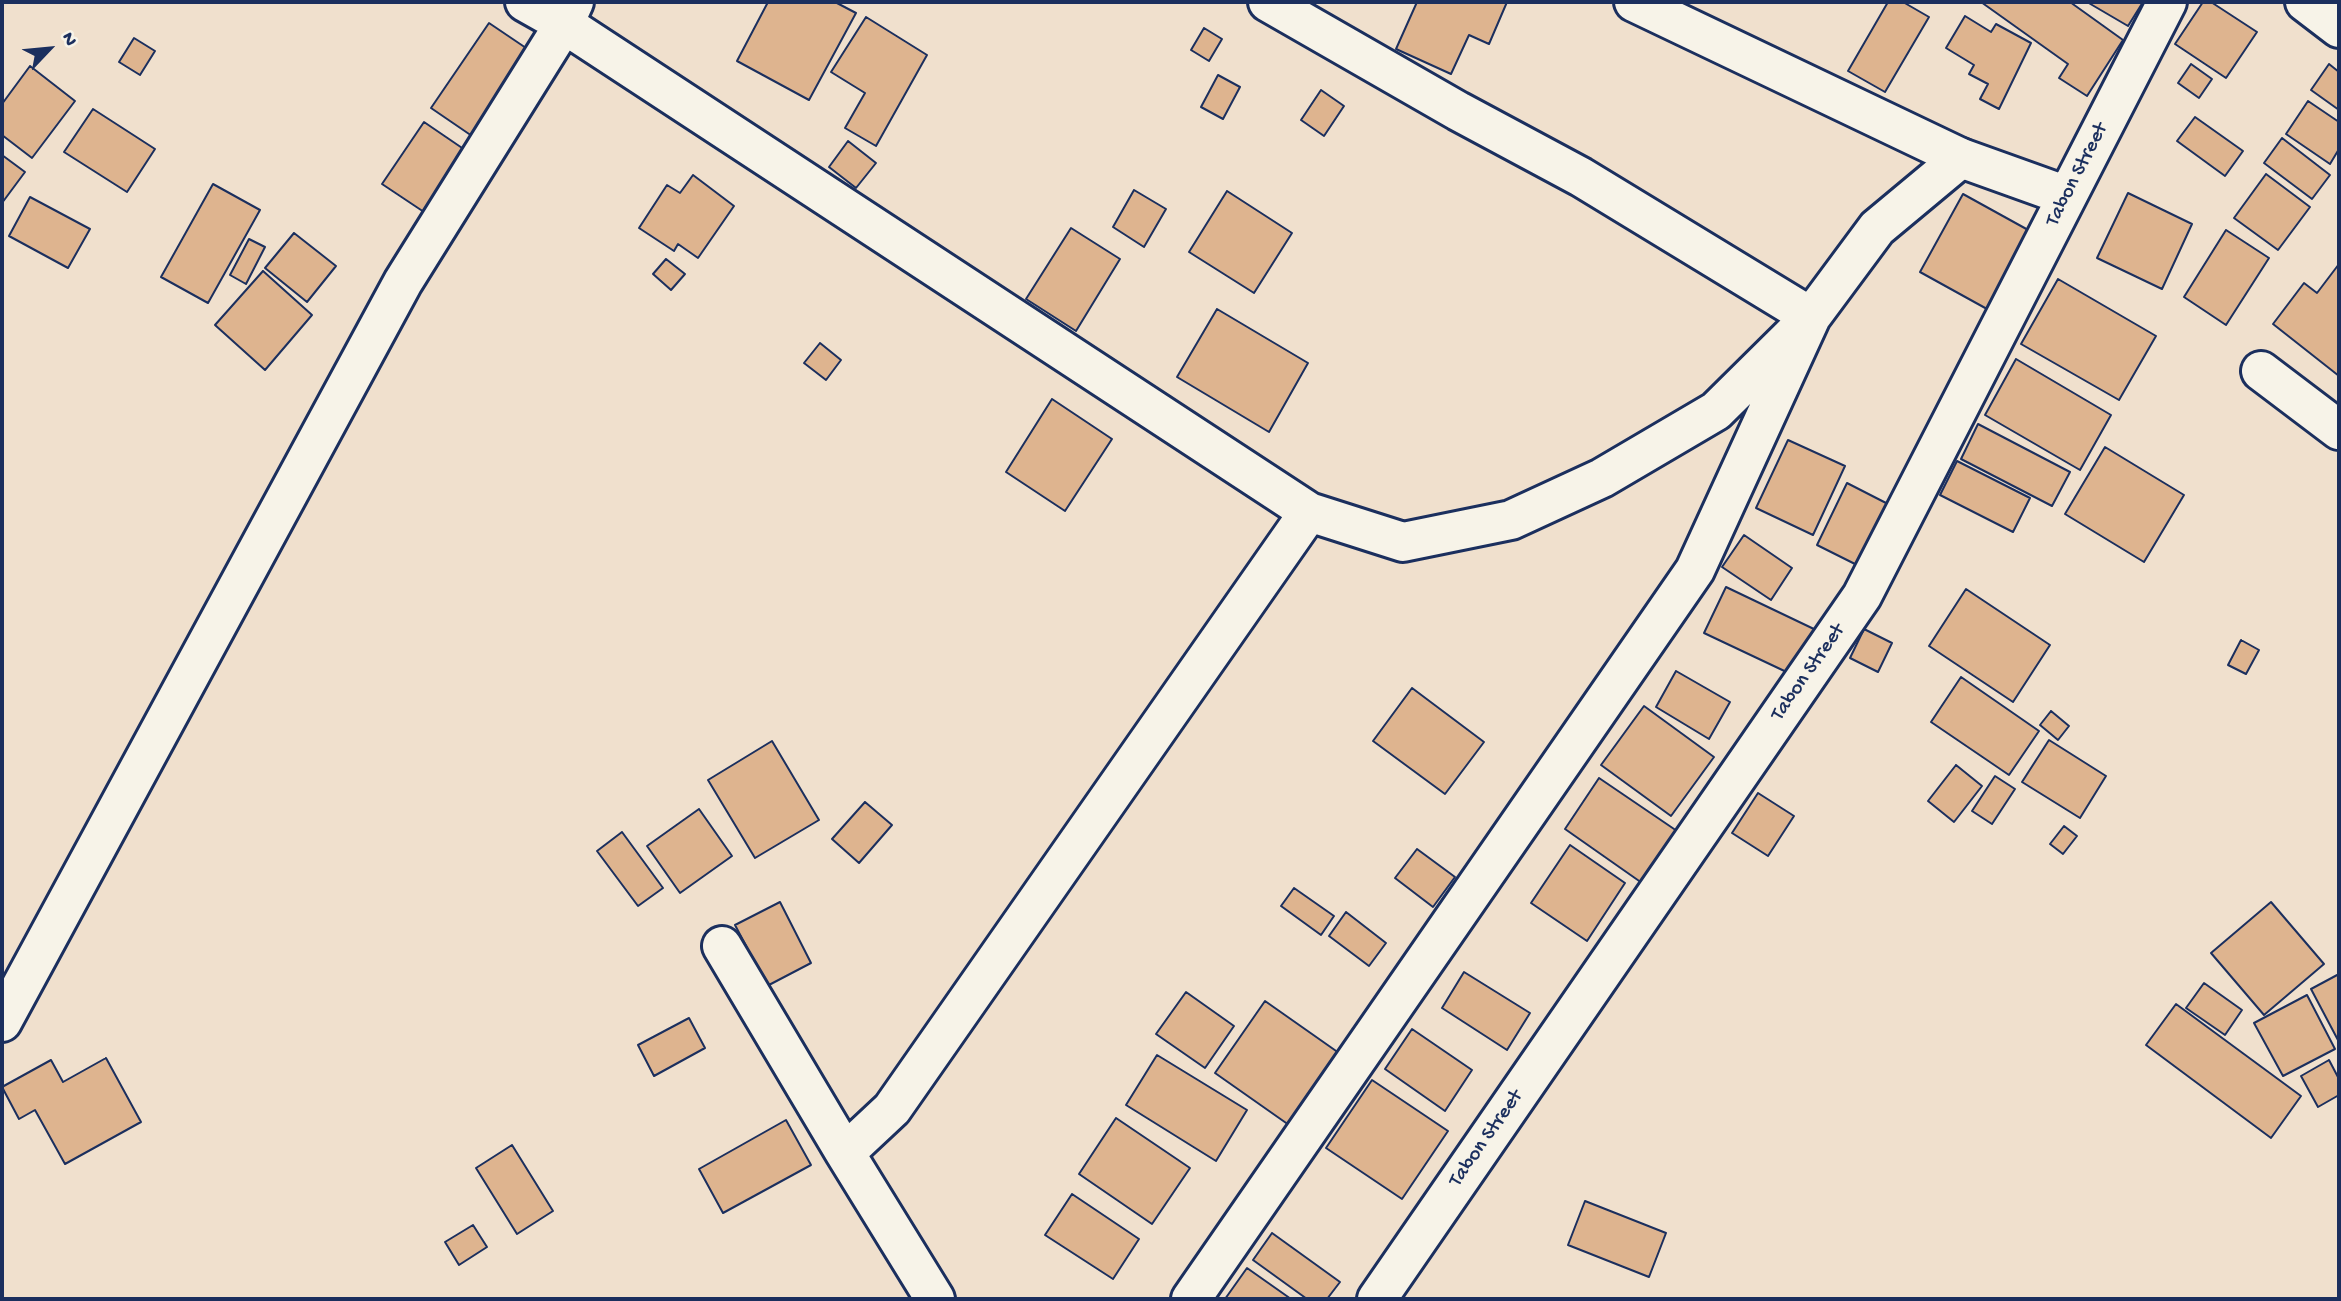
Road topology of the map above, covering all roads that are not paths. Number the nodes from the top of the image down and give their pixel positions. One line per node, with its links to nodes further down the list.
1 (525, 2): 6 (street)
2 (1268, 2): 10 (street)
3 (1634, 2): 8 (street)
4 (2167, 2): 9 (street, Tabon Street)
5 (2305, 2): 7 (street)
6 (569, 13): 13 (street); 15 (street)
7 (2339, 28)
8 (1961, 158): 9 (street); 10 (street)
9 (2067, 196): 19 (street, Tabon Street)
10 (1811, 317): 13 (street); 18 (street)
11 (2261, 371): 12 (street)
12 (2339, 430)
13 (1309, 512): 16 (street)
14 (722, 946): 16 (street)
15 (2, 1022)
16 (845, 1153): 17 (street)
17 (935, 1299)
18 (1191, 1299)
19 (1377, 1299)

